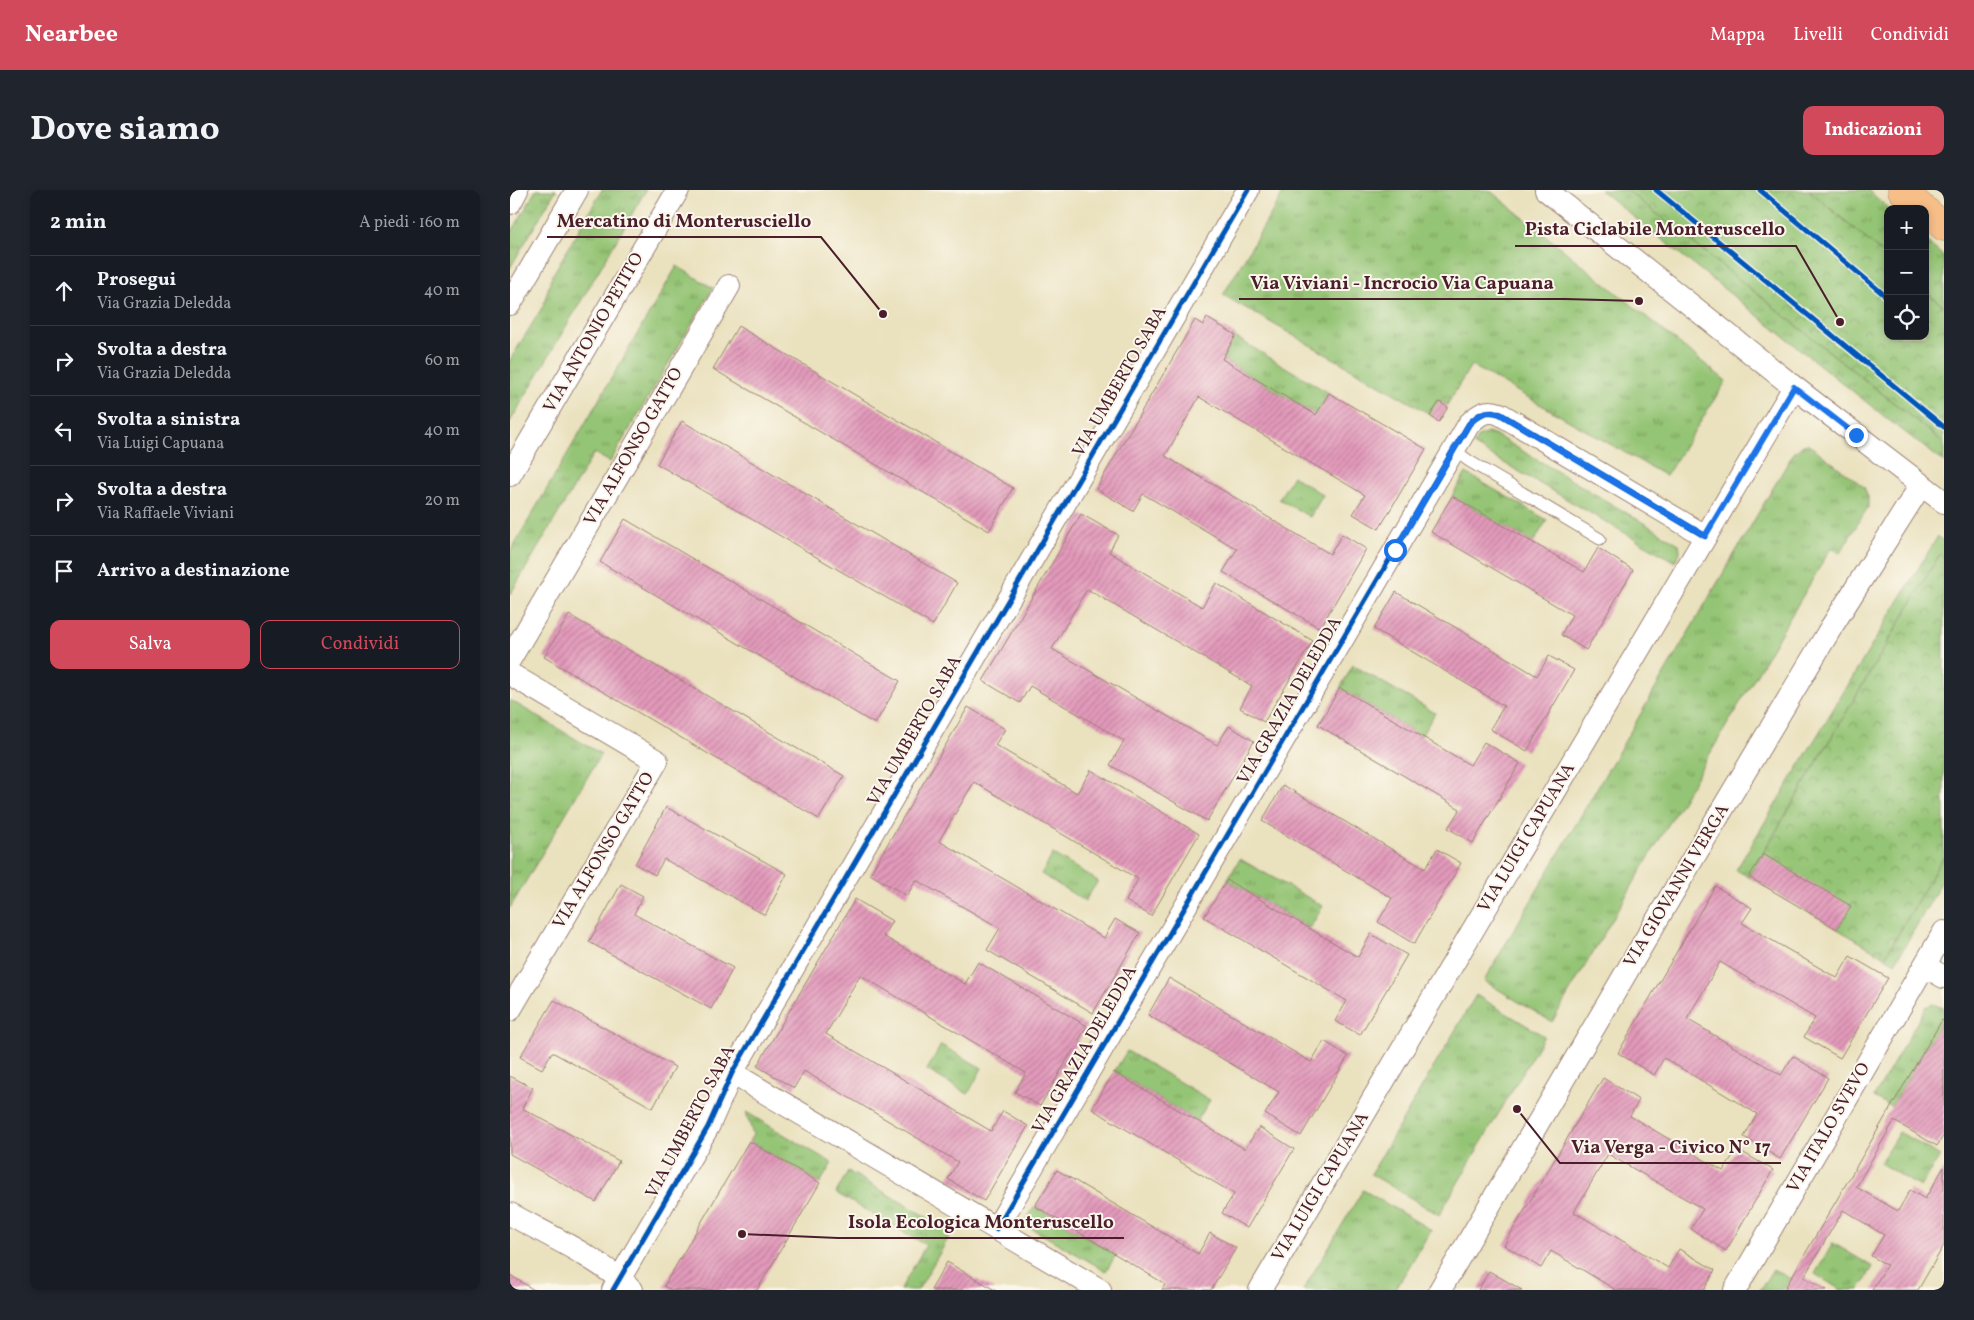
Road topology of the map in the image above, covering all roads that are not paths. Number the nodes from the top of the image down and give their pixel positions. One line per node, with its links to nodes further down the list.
1 (518, 190): 7 (street)
2 (577, 190): 12 (street)
3 (678, 190): 15 (street, VIA ANTONIO PETITO)
4 (1248, 190): 26 (street, VIA UMBERTO SABA)
5 (1546, 190): 13 (street)
6 (1902, 190): 8 (highway)
7 (510, 203)
8 (1918, 205)
9 (1929, 214): 10 (highway)
10 (1944, 227)
11 (728, 286): 20 (street, VIA ALFONSO GATTO)
12 (510, 304)
13 (1794, 387): 16 (street); 18 (street, VIA LUIGI CAPUANA)
14 (1454, 450): 18 (street, VIA GRAZIA DELEDDA); 19 (lane); 28 (street, VIA GRAZIA DELEDDA)
15 (510, 475)
16 (1921, 485): 17 (street); 32 (street, VIA GIOVANNI VERGA)
17 (1944, 502)
18 (1705, 536): 31 (street, VIA LUIGI CAPUANA)
19 (1600, 539)
20 (510, 659)
21 (510, 674): 25 (street, VIA ALFONSO GATTO)
22 (1944, 932): 23 (street, VIA ITALO SVEVO)
23 (1924, 966): 24 (street); 33 (street, VIA ITALO SVEVO)
24 (1944, 977)
25 (510, 1010)
26 (732, 1073): 28 (street); 29 (street, VIA UMBERTO SABA)
27 (510, 1214): 29 (street)
28 (996, 1229): 30 (street)
29 (622, 1286)
30 (1100, 1290)
31 (1260, 1290)
32 (1440, 1290)
33 (1735, 1290)

